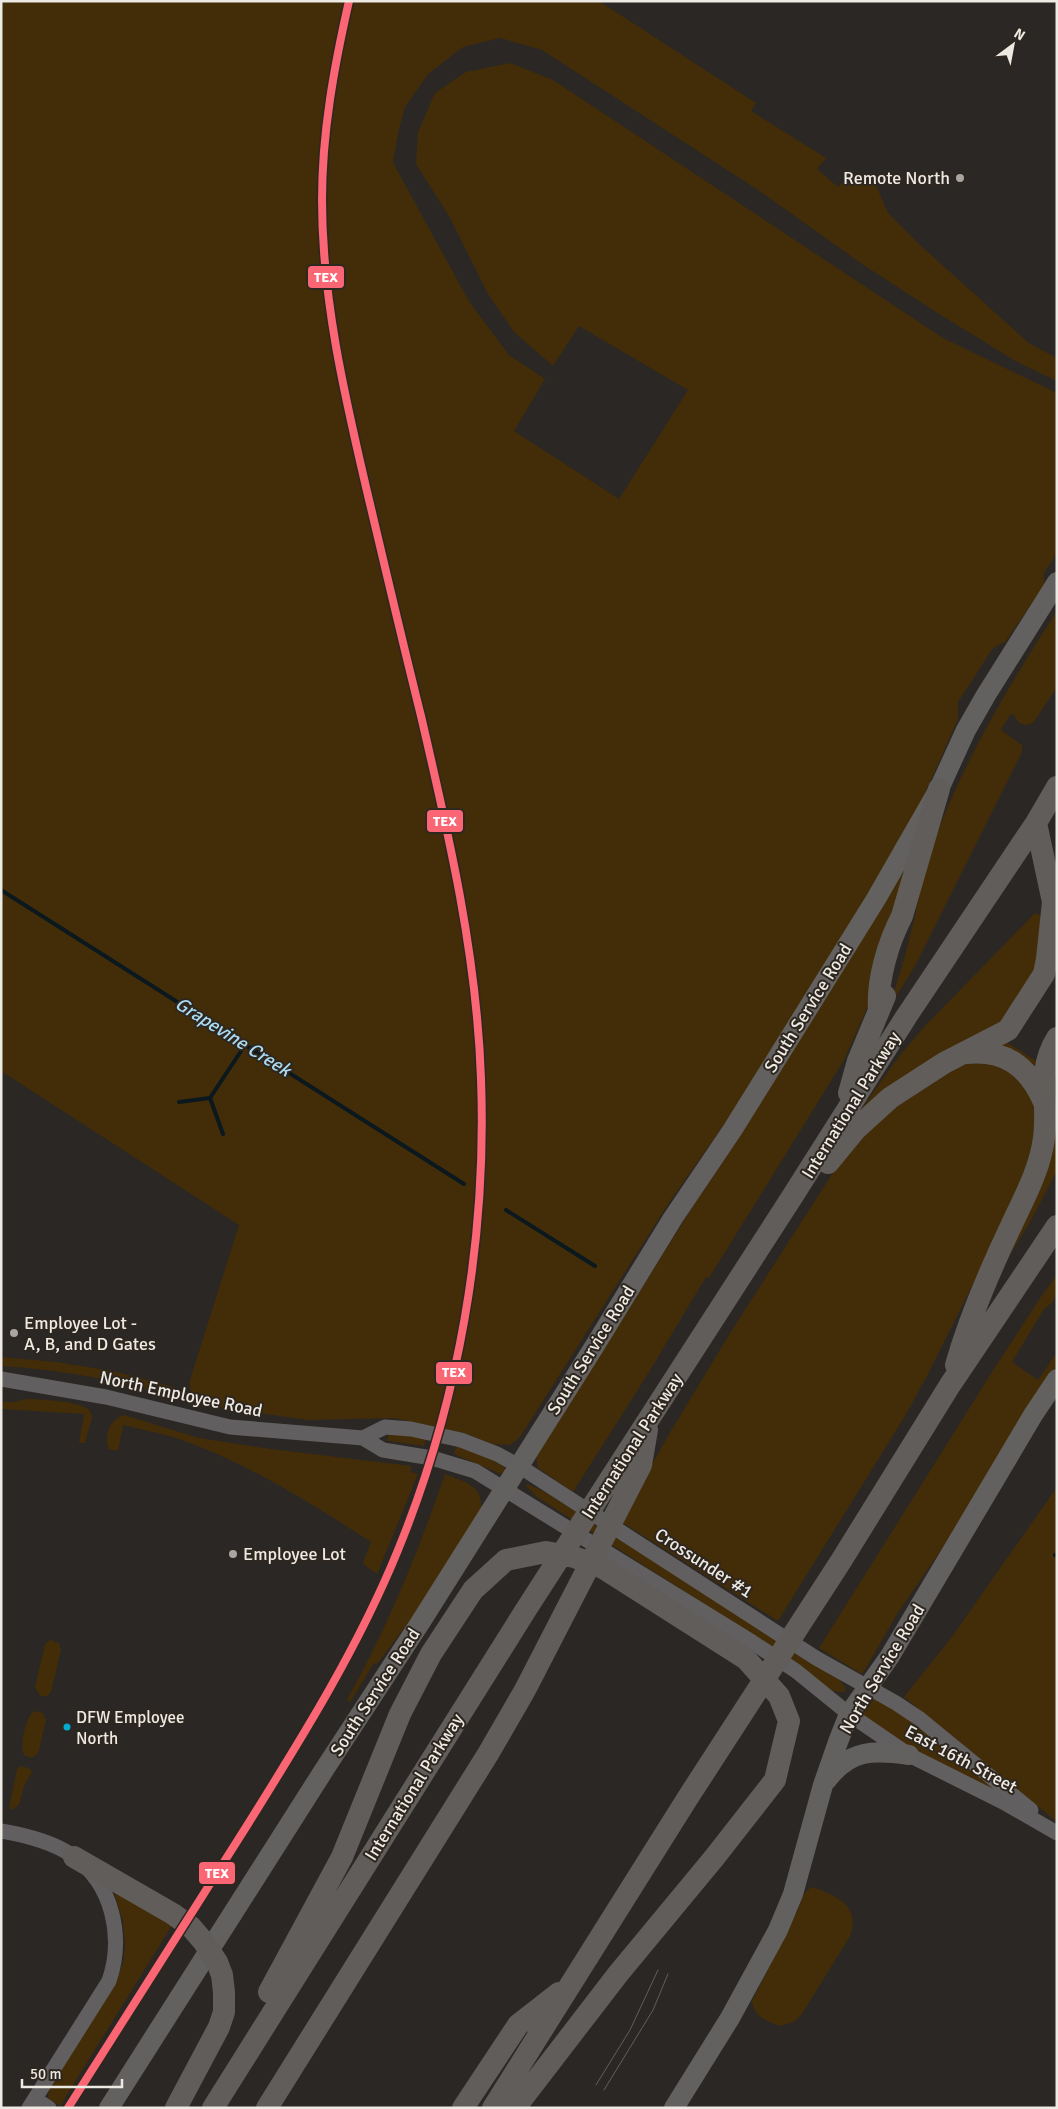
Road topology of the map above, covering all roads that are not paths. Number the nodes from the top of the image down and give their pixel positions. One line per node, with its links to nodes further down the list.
1 (1057, 582): 3 (main road, South Service Road)
2 (1057, 787): 4 (highway, International Parkway)
3 (940, 789): 9 (highway); 21 (main road, South Service Road)
4 (1036, 823): 5 (highway); 9 (highway, International Parkway)
5 (1052, 963): 7 (highway)
6 (1057, 1038): 8 (highway)
7 (965, 1054): 8 (highway); 10 (highway)
8 (1045, 1105): 17 (highway)
9 (842, 1118): 10 (highway, International Parkway)
10 (792, 1197): 20 (highway, International Parkway)
11 (1057, 1226): 13 (highway)
12 (1057, 1248): 13 (highway)
13 (1023, 1274): 17 (highway)
14 (1, 1379): 16 (street, North Employee Road)
15 (1057, 1379): 23 (main road, North Service Road)
16 (22, 1384): 18 (street, North Employee Road); 19 (street, North Employee Road)
17 (950, 1385): 30 (highway)
18 (1, 1386)
19 (363, 1438): 21 (street); 22 (street, North Employee Road)
20 (635, 1458): 36 (highway, International Parkway); 37 (highway)
21 (519, 1466): 22 (main road, South Service Road); 23 (street, Crossunder #1)
22 (505, 1488): 24 (street); 33 (main road, South Service Road)
23 (869, 1689): 24 (main road, North Service Road); 28 (street, East 16th Street)
24 (850, 1714): 25 (street, East 16th Street); 26 (main road, North Service Road)
25 (910, 1754): 26 (main road); 28 (street, East 16th Street)
26 (824, 1785): 41 (main road, North Service Road)
27 (1, 1831): 29 (street)
28 (1057, 1833)
29 (74, 1857): 31 (street); 34 (highway)
30 (570, 1985): 38 (highway); 39 (highway)
31 (32, 2103): 32 (street)
32 (49, 2108)
33 (108, 2108)
34 (176, 2108)
35 (196, 2108): 40 (highway)
36 (213, 2108)
37 (267, 2108)
38 (463, 2108)
39 (493, 2108)
40 (515, 2108)
41 (674, 2108)

